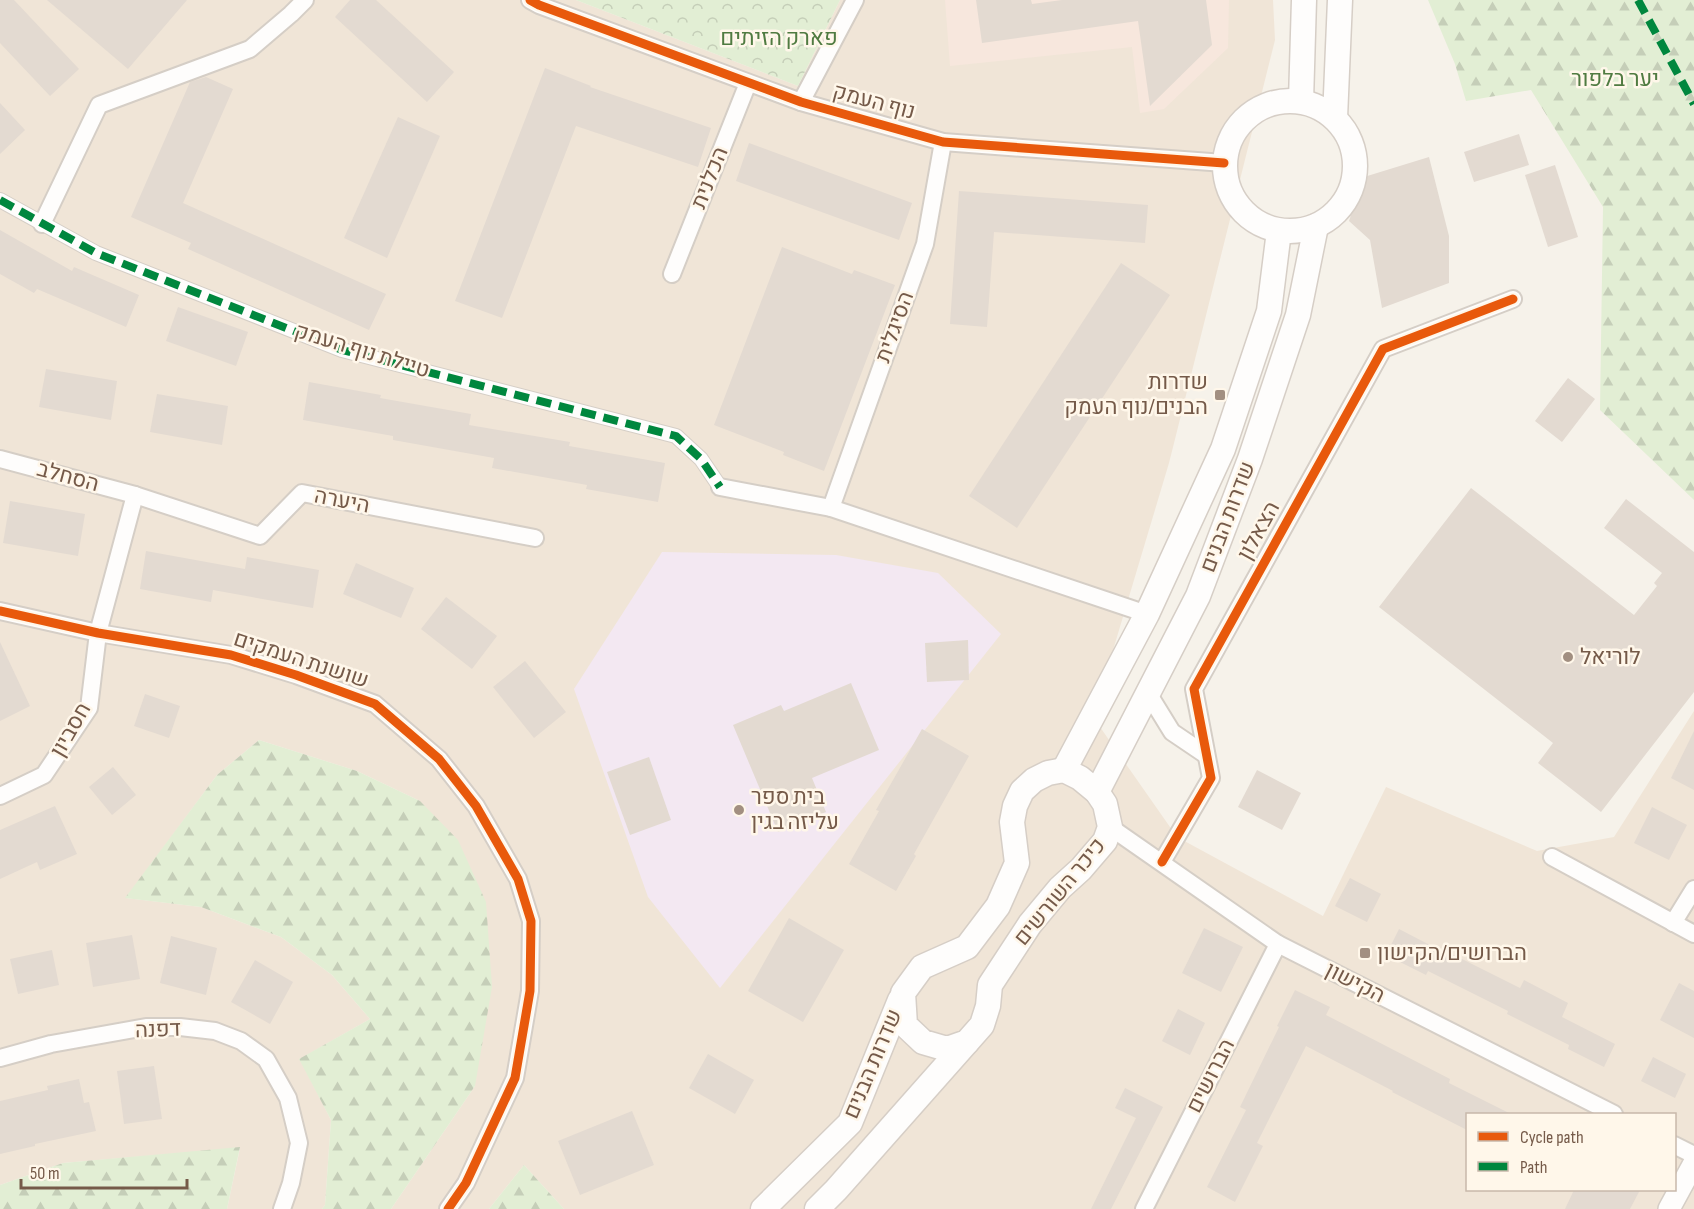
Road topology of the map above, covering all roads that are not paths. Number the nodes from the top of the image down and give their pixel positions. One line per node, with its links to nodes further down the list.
1 (305, 0): 13 (street)
2 (531, 0): 6 (street, נוף העמק)
3 (855, 0): 8 (street)
4 (1304, 0): 7 (main road)
5 (1340, 0): 9 (main road)
6 (748, 83): 8 (street, נוף העמק); 16 (street, הכלנית)
7 (1301, 101): 9 (main road); 11 (main road)
8 (801, 102): 10 (street, נוף העמק)
9 (1335, 118): 14 (main road)
10 (943, 142): 11 (street, נוף העמק); 21 (street, הסיגלית)
11 (1224, 163): 15 (main road)
12 (0, 200): 13 (street, טיילת נוף העמק)
13 (42, 224): 19 (street, טיילת נוף העמק)
14 (1316, 226): 15 (main road); 26 (main road, שדרות הבנים)
15 (1279, 231): 24 (main road, שדרות הבנים)
16 (672, 274)
17 (1513, 299): 27 (street, הצאלון)
18 (0, 459): 20 (street, הסחלב)
19 (720, 487): 21 (street)
20 (135, 495): 22 (street, היערה); 25 (street, חסביון)
21 (831, 508): 24 (street)
22 (535, 538)
23 (0, 611): 25 (street, שושנת העמקים)
24 (1147, 615): 28 (main road, שדרות הבנים)
25 (98, 633): 30 (street, חסביון); 46 (street, שושנת העמקים)
26 (1148, 693): 27 (street); 29 (main road, שדרות הבנים)
27 (1206, 756): 33 (street, הצאלון)
28 (1064, 770): 29 (main road); 38 (main road, כיכר השורשים)
29 (1097, 792): 31 (main road, כיכר השורשים)
30 (0, 796)
31 (1110, 827): 33 (street, הקישון); 39 (main road, כיכר השורשים)
32 (1552, 857): 35 (street)
33 (1162, 862): 37 (street, הקישון)
34 (1694, 888): 35 (street)
35 (1672, 923): 36 (street)
36 (1694, 934)
37 (1278, 944): 41 (street, הקישון); 49 (street, הברושים)
38 (903, 993): 39 (main road); 47 (main road, שדרות הבנים)
39 (967, 1042): 48 (main road, שדרות הבנים)
40 (0, 1058): 45 (street, דפנה)
41 (1612, 1113)
42 (1676, 1146): 43 (street)
43 (1694, 1155)
44 (1694, 1163): 50 (street)
45 (282, 1209)
46 (448, 1209)
47 (763, 1209)
48 (817, 1209)
49 (1144, 1209)
50 (1670, 1209)

